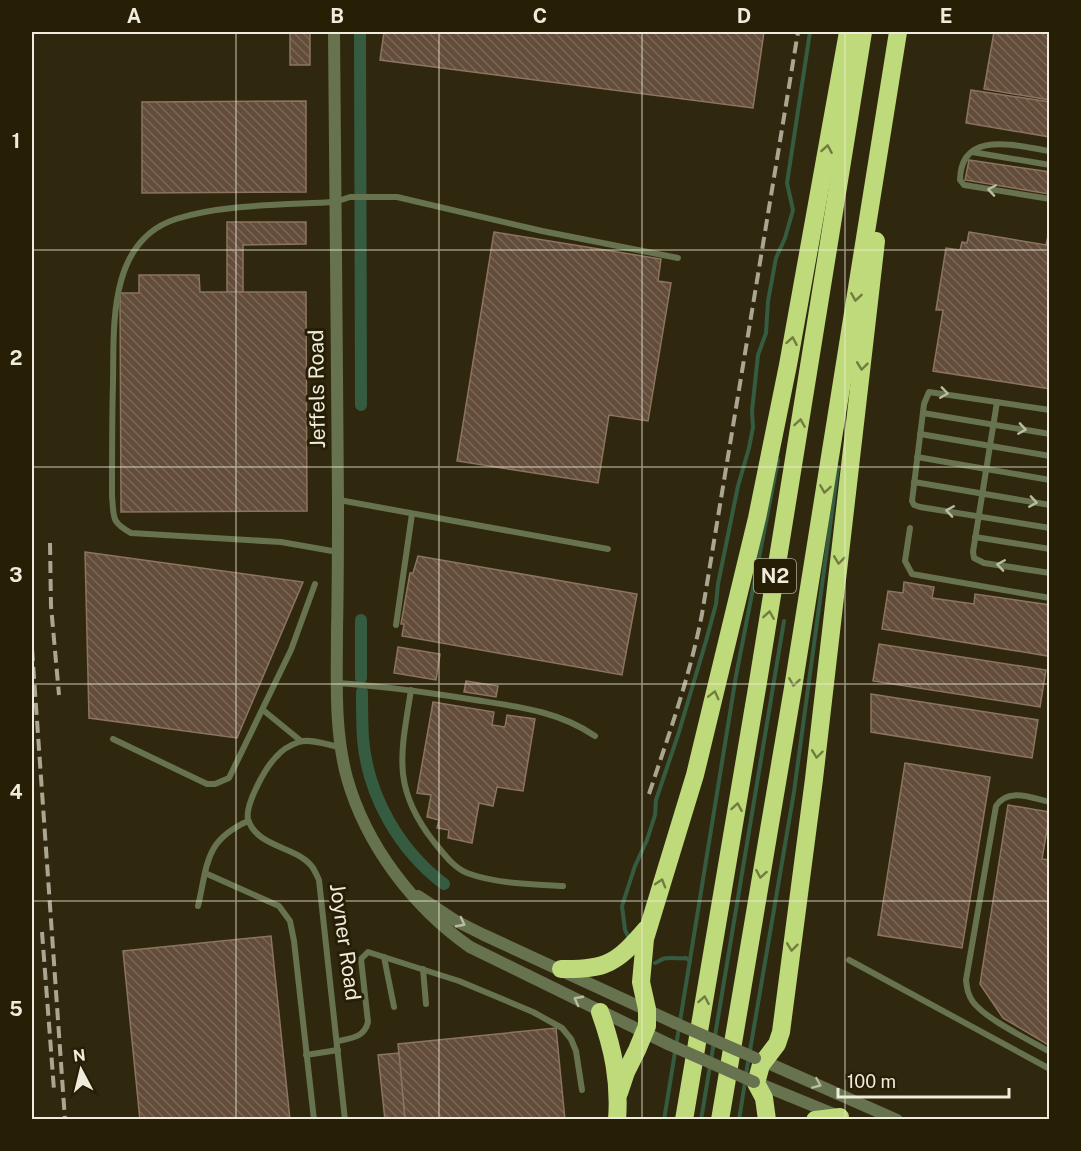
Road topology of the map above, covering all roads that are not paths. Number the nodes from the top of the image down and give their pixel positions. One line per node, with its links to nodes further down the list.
1 (334, 32): 10 (street, Jeffels Road)
2 (848, 32): 52 (highway, one-way to 2)
3 (863, 32): 75 (highway, N2, one-way to 3)
4 (898, 32): 5 (highway, N2)
5 (891, 78): 66 (highway, one-way to 66); 76 (highway, N2, one-way to 76)
6 (1050, 151): 7 (lane)
7 (972, 152): 8 (lane); 9 (lane, one-way to 7)
8 (1050, 165)
9 (1050, 199)
10 (335, 202): 11 (lane); 25 (street, Jeffels Road); 34 (lane)
11 (678, 258)
12 (997, 402): 13 (lane); 14 (lane, one-way to 12); 15 (lane)
13 (1050, 410)
14 (923, 413): 15 (lane); 16 (lane)
15 (994, 424): 17 (lane, one-way to 17); 18 (lane)
16 (920, 434): 18 (lane); 20 (lane)
17 (1050, 434)
18 (991, 446): 19 (lane); 21 (lane)
19 (1050, 456)
20 (917, 458): 21 (lane); 23 (lane)
21 (987, 469): 22 (lane); 24 (lane)
22 (1050, 480)
23 (914, 482): 24 (lane); 28 (lane, one-way to 23)
24 (981, 494): 26 (lane, one-way to 26); 28 (lane)
25 (338, 500): 27 (lane); 34 (street, Jeffels Road)
26 (1050, 505)
27 (412, 514): 32 (lane); 38 (lane)
28 (979, 516): 30 (lane); 31 (lane)
29 (910, 528): 37 (lane)
30 (1050, 528)
31 (975, 537): 33 (lane); 35 (lane, one-way to 31)
32 (608, 549)
33 (1050, 549)
34 (338, 552): 39 (street, Jeffels Road)
35 (1050, 573)
36 (315, 585): 41 (lane)
37 (1050, 598)
38 (396, 624)
39 (337, 683): 40 (lane); 45 (street, Jeffels Road)
40 (411, 690): 42 (lane); 49 (lane)
41 (263, 710): 43 (lane); 44 (lane)
42 (595, 736)
43 (113, 739)
44 (301, 741): 45 (lane); 47 (lane)
45 (339, 747): 50 (street)
46 (1050, 802): 64 (lane)
47 (248, 821): 48 (lane); 62 (lane, Joyner Road)
48 (205, 873): 51 (lane); 65 (lane)
49 (563, 886)
50 (412, 892): 56 (street, one-way to 56); 60 (street, one-way to 50)
51 (198, 906)
52 (647, 929): 56 (highway); 59 (highway)
53 (384, 957): 55 (lane); 58 (lane); 62 (lane)
54 (849, 960): 67 (lane)
55 (423, 969): 57 (lane); 69 (lane)
56 (561, 969): 59 (street)
57 (426, 1004)
58 (394, 1007)
59 (647, 1009): 61 (highway); 66 (street, bridge)
60 (600, 1012): 61 (street); 70 (highway)
61 (644, 1034): 68 (street, bridge); 70 (highway)
62 (338, 1041): 63 (lane, Joyner Road)
63 (338, 1050): 65 (lane); 73 (lane, Joyner Road)
64 (1050, 1052)
65 (306, 1055): 72 (lane)
66 (759, 1059): 68 (highway); 79 (street, one-way to 79)
67 (1050, 1069)
68 (755, 1083): 71 (street); 77 (highway)
69 (582, 1090)
70 (619, 1093): 74 (highway)
71 (843, 1118): 78 (highway)
72 (314, 1119)
73 (345, 1119)
74 (617, 1119)
75 (684, 1119)
76 (720, 1119)
77 (767, 1119)
78 (815, 1119)
79 (897, 1119)

